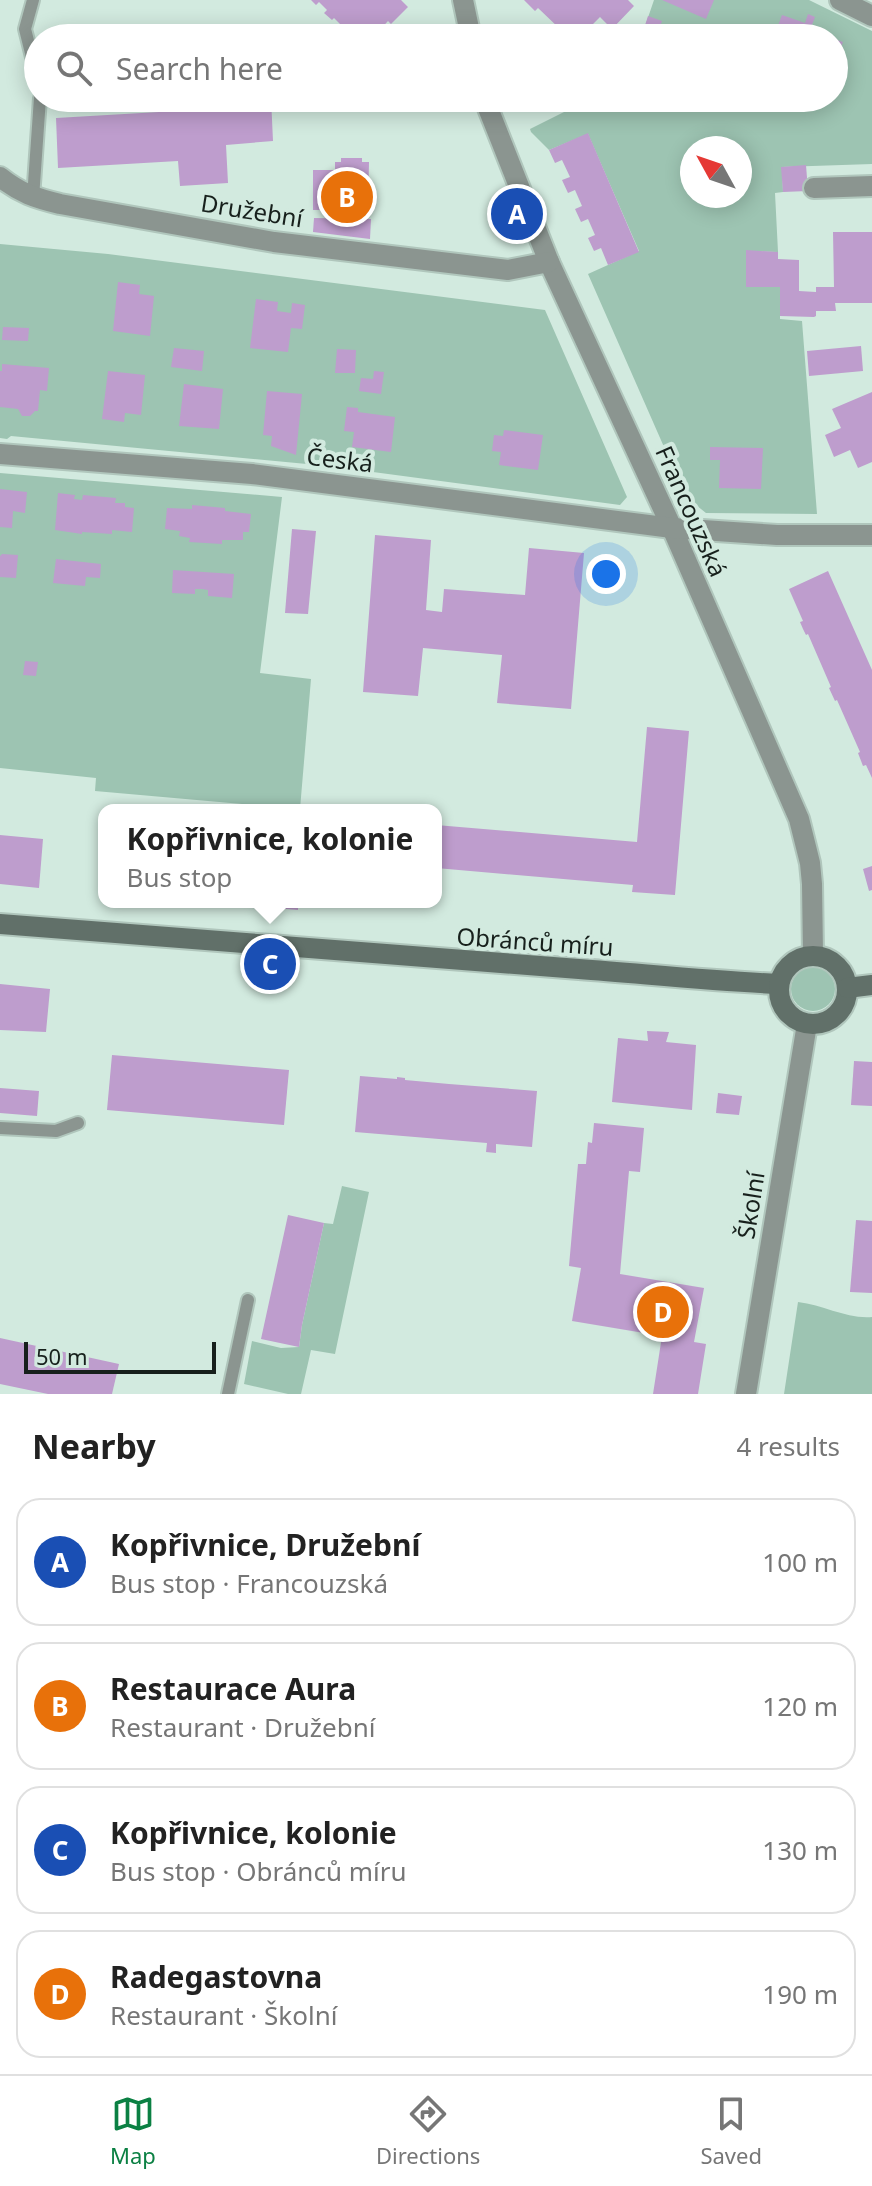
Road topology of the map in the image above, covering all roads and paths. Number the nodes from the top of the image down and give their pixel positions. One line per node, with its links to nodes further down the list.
1 (33, 0): 5 (lane)
2 (463, 0): 6 (street)
3 (840, 0): 4 (street)
4 (872, 16)
5 (26, 24)
6 (468, 24)
7 (39, 112): 12 (lane)
8 (490, 112): 13 (street, Francouzská)
9 (0, 177): 12 (street, Družební)
10 (872, 186): 11 (street)
11 (814, 188)
12 (33, 198): 13 (street, Družební)
13 (549, 262): 15 (street, Francouzská)
14 (0, 454): 15 (street, Česká)
15 (672, 528): 16 (street, Česká); 18 (street, Francouzská)
16 (872, 535)
17 (0, 924): 19 (main road, Obránců míru)
18 (813, 955): 19 (main road); 21 (main road)
19 (779, 984): 22 (main road)
20 (872, 985): 21 (main road)
21 (847, 988): 22 (main road)
22 (807, 1024): 27 (street, Školní)
23 (78, 1123): 24 (lane)
24 (0, 1128)
25 (248, 1300): 26 (lane)
26 (228, 1394)
27 (746, 1394)

